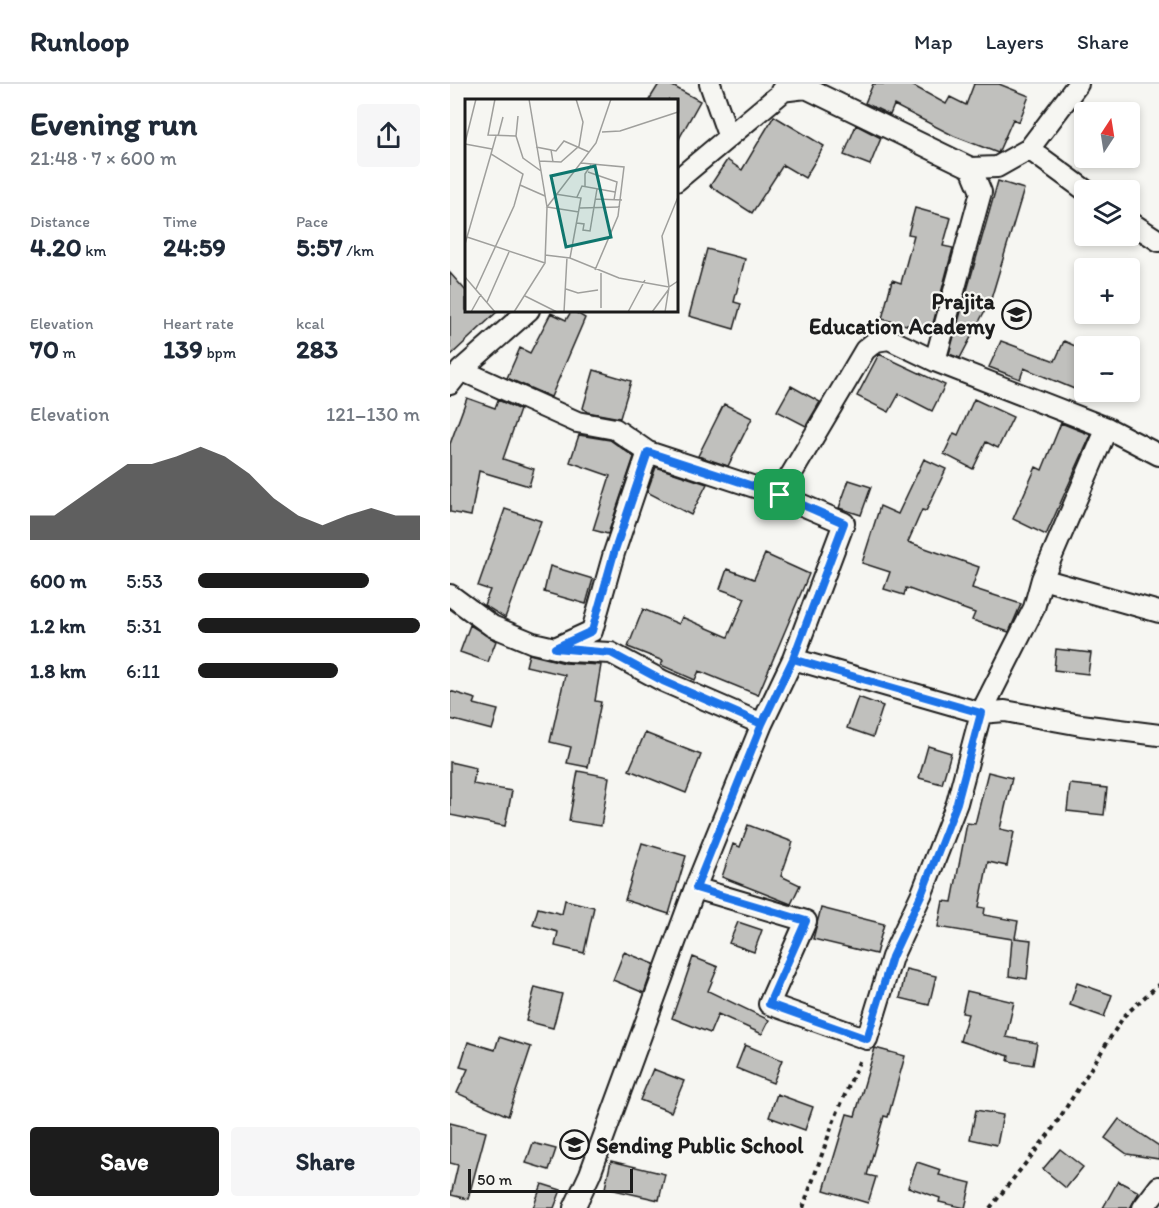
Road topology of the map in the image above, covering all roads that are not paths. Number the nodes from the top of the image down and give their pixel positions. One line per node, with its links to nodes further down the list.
1 (710, 84): 4 (street)
2 (1078, 84): 5 (street)
3 (786, 88): 4 (street); 6 (street)
4 (728, 135): 7 (street)
5 (1029, 149): 6 (street); 8 (street)
6 (970, 168): 12 (street)
7 (678, 179)
8 (1074, 182)
9 (1140, 229): 10 (street)
10 (1159, 241)
11 (527, 312): 13 (street)
12 (934, 361): 14 (street); 17 (street)
13 (456, 377): 15 (street)
14 (1107, 428): 16 (street); 18 (street)
15 (648, 452): 17 (street); 21 (street)
16 (1159, 455)
17 (780, 495): 22 (street)
18 (1042, 579): 20 (street); 23 (street)
19 (450, 595): 21 (street)
20 (1159, 612)
21 (555, 648): 24 (street)
22 (793, 659): 23 (street); 24 (street)
23 (981, 713): 25 (street); 26 (street)
24 (762, 724): 26 (street)
25 (1159, 735)
26 (696, 888): 28 (street)
27 (1159, 1187): 29 (street)
28 (574, 1208)
29 (1143, 1208)

